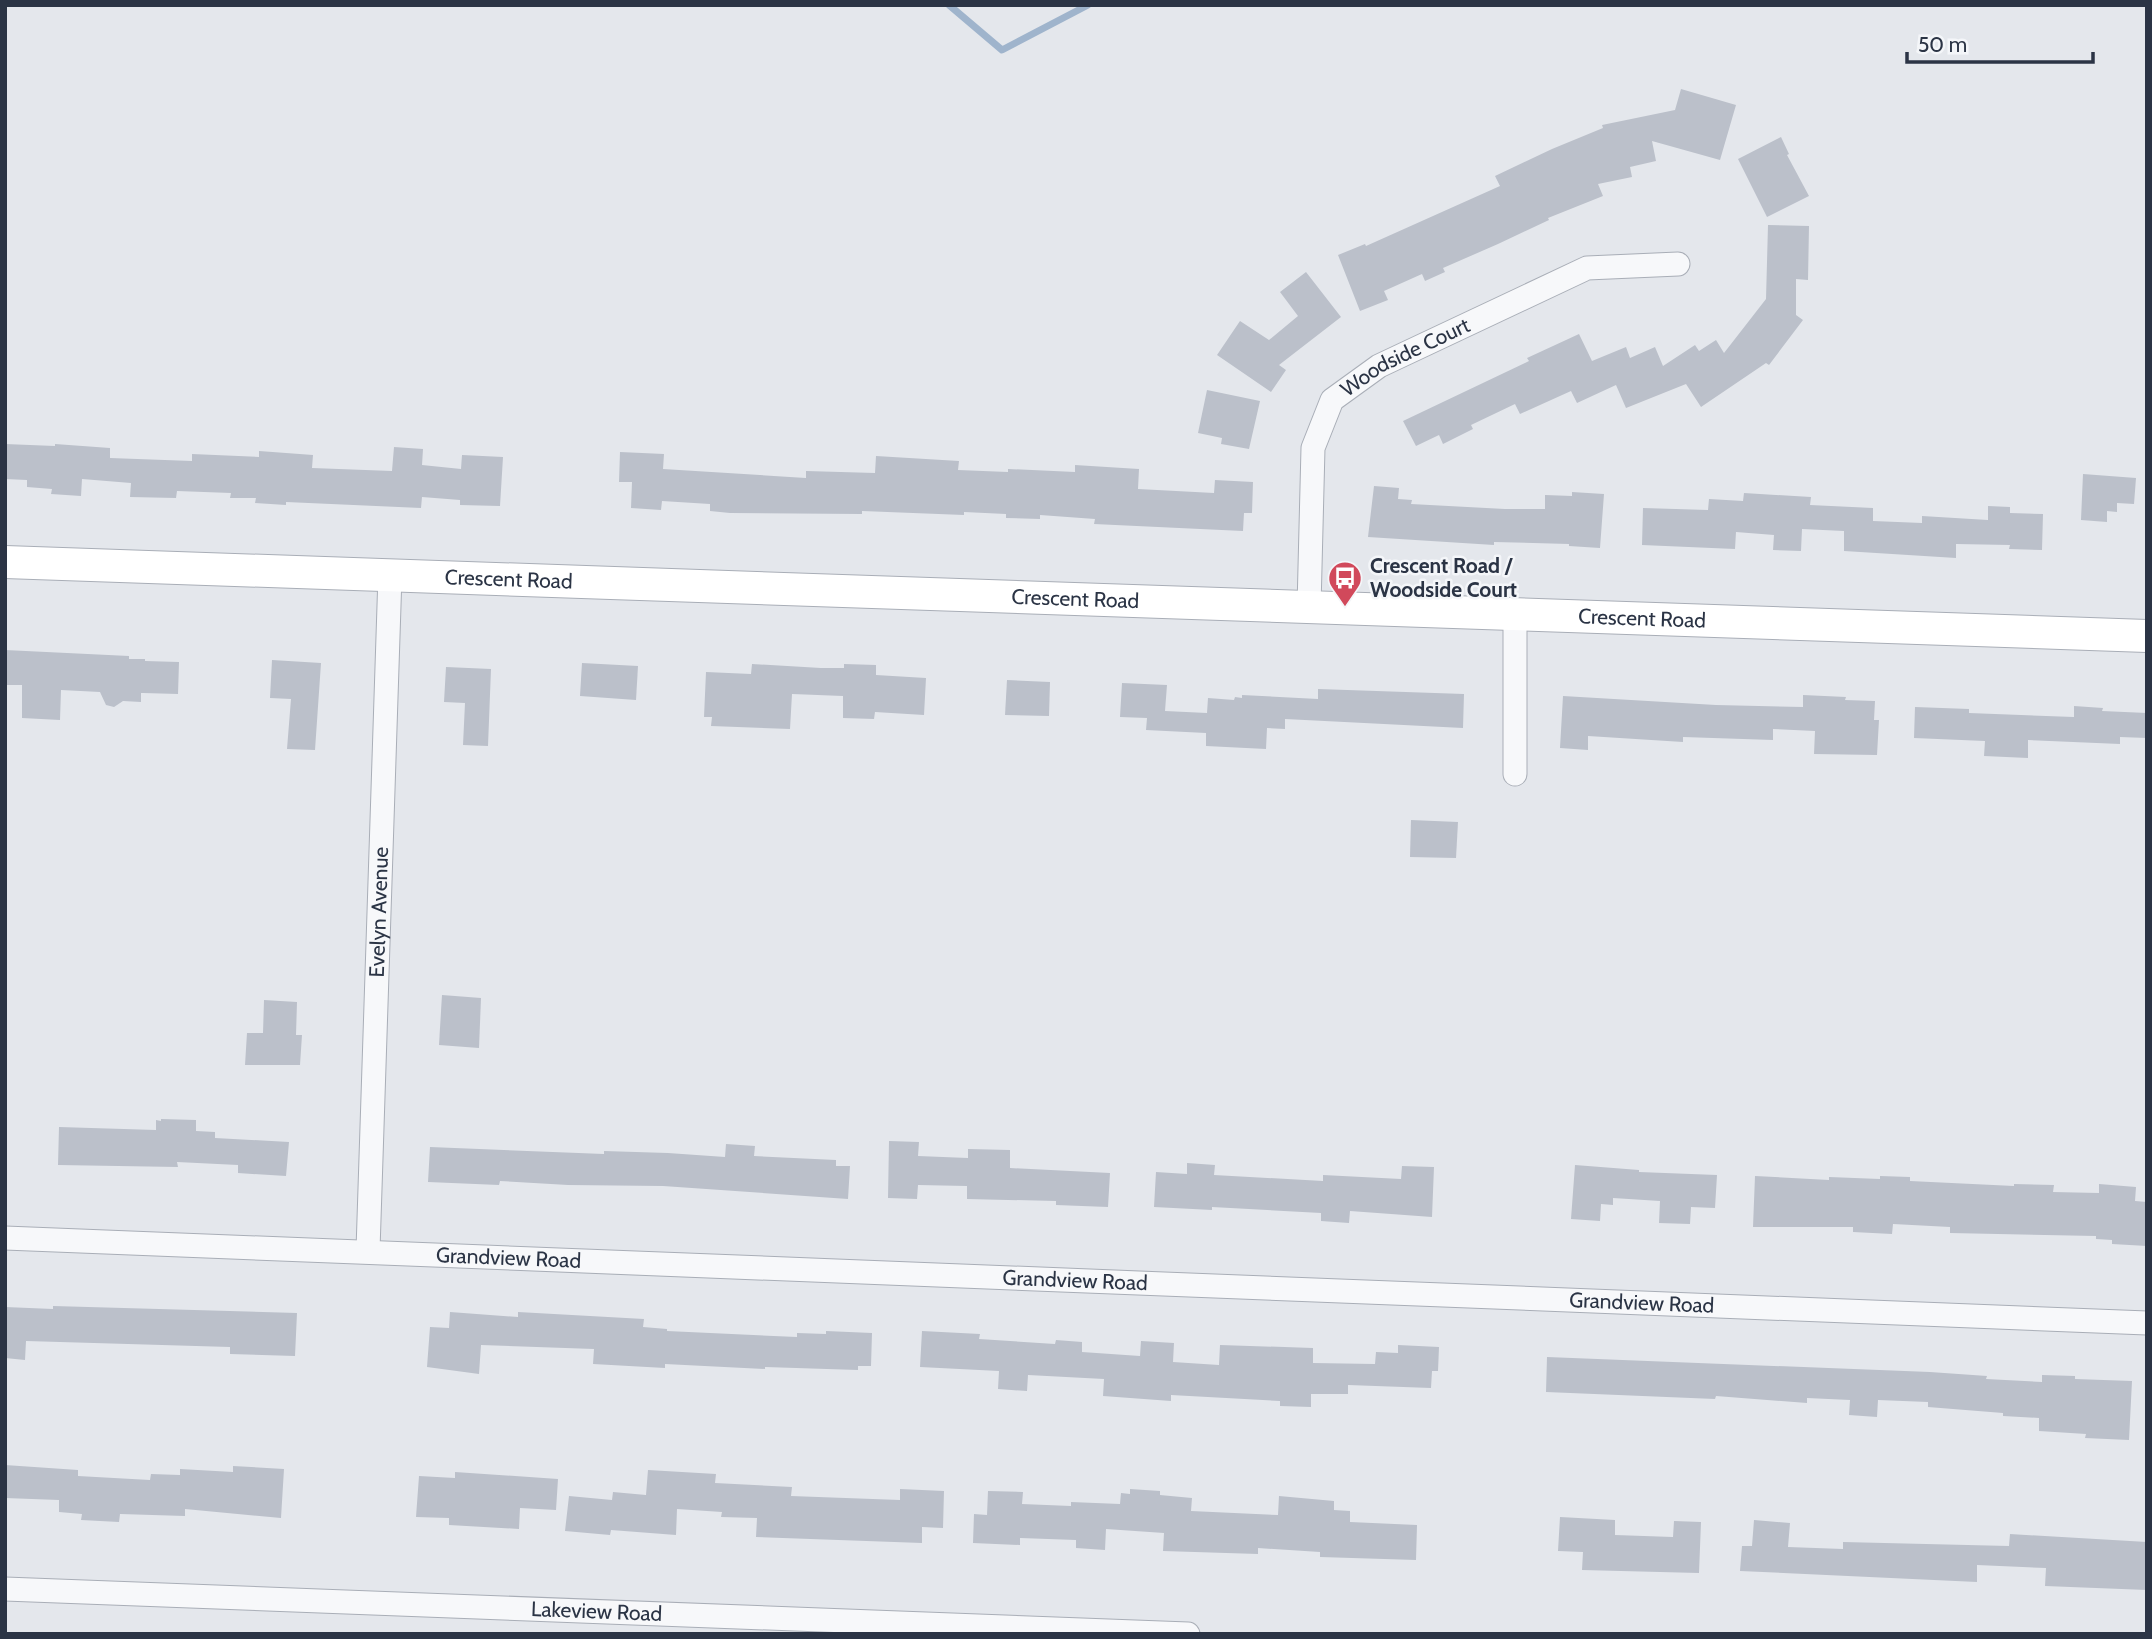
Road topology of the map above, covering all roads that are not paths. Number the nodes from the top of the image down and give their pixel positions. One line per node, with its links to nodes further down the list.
1 (1678, 264): 4 (street, Woodside Court)
2 (5, 562): 3 (street, Crescent Road)
3 (390, 575): 4 (street, Crescent Road); 9 (street, Evelyn Avenue)
4 (1309, 607): 5 (street, Crescent Road)
5 (1515, 614): 6 (street, Crescent Road); 7 (street)
6 (2147, 636)
7 (1515, 774)
8 (5, 1238): 9 (street, Grandview Road)
9 (368, 1251): 10 (street, Grandview Road)
10 (2147, 1323)
11 (5, 1589): 12 (street, Lakeview Road)
12 (1188, 1634)

